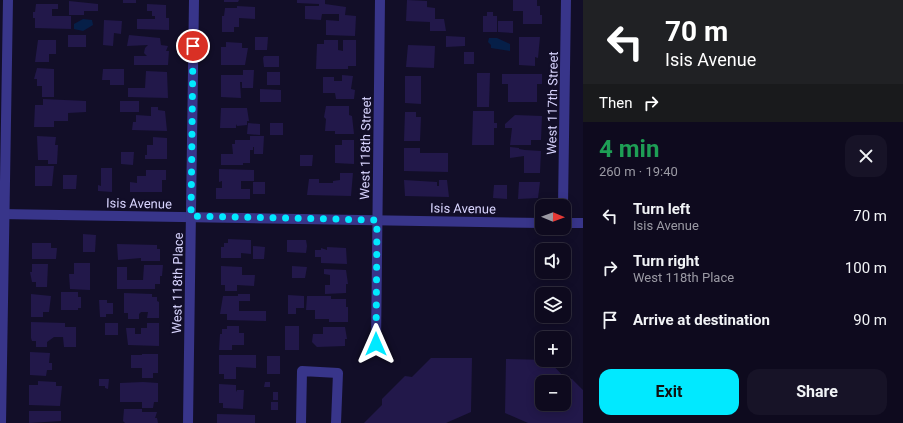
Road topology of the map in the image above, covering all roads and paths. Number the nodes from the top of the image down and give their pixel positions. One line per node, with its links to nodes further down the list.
1 (8, 0): 6 (street)
2 (194, 0): 7 (street, West 118th Place)
3 (380, 0): 8 (street, West 118th Street)
4 (566, 0): 5 (street, West 117th Street)
5 (563, 199)
6 (2, 214): 7 (street, Isis Avenue); 13 (street)
7 (191, 216): 8 (street, Isis Avenue); 14 (street, West 118th Place)
8 (377, 220): 9 (street, Isis Avenue); 12 (street, West 118th Street)
9 (535, 223)
10 (571, 223): 11 (street)
11 (583, 223)
12 (376, 344)
13 (1, 423)
14 (188, 423)
15 (301, 423): 16 (street)
16 (336, 423)

